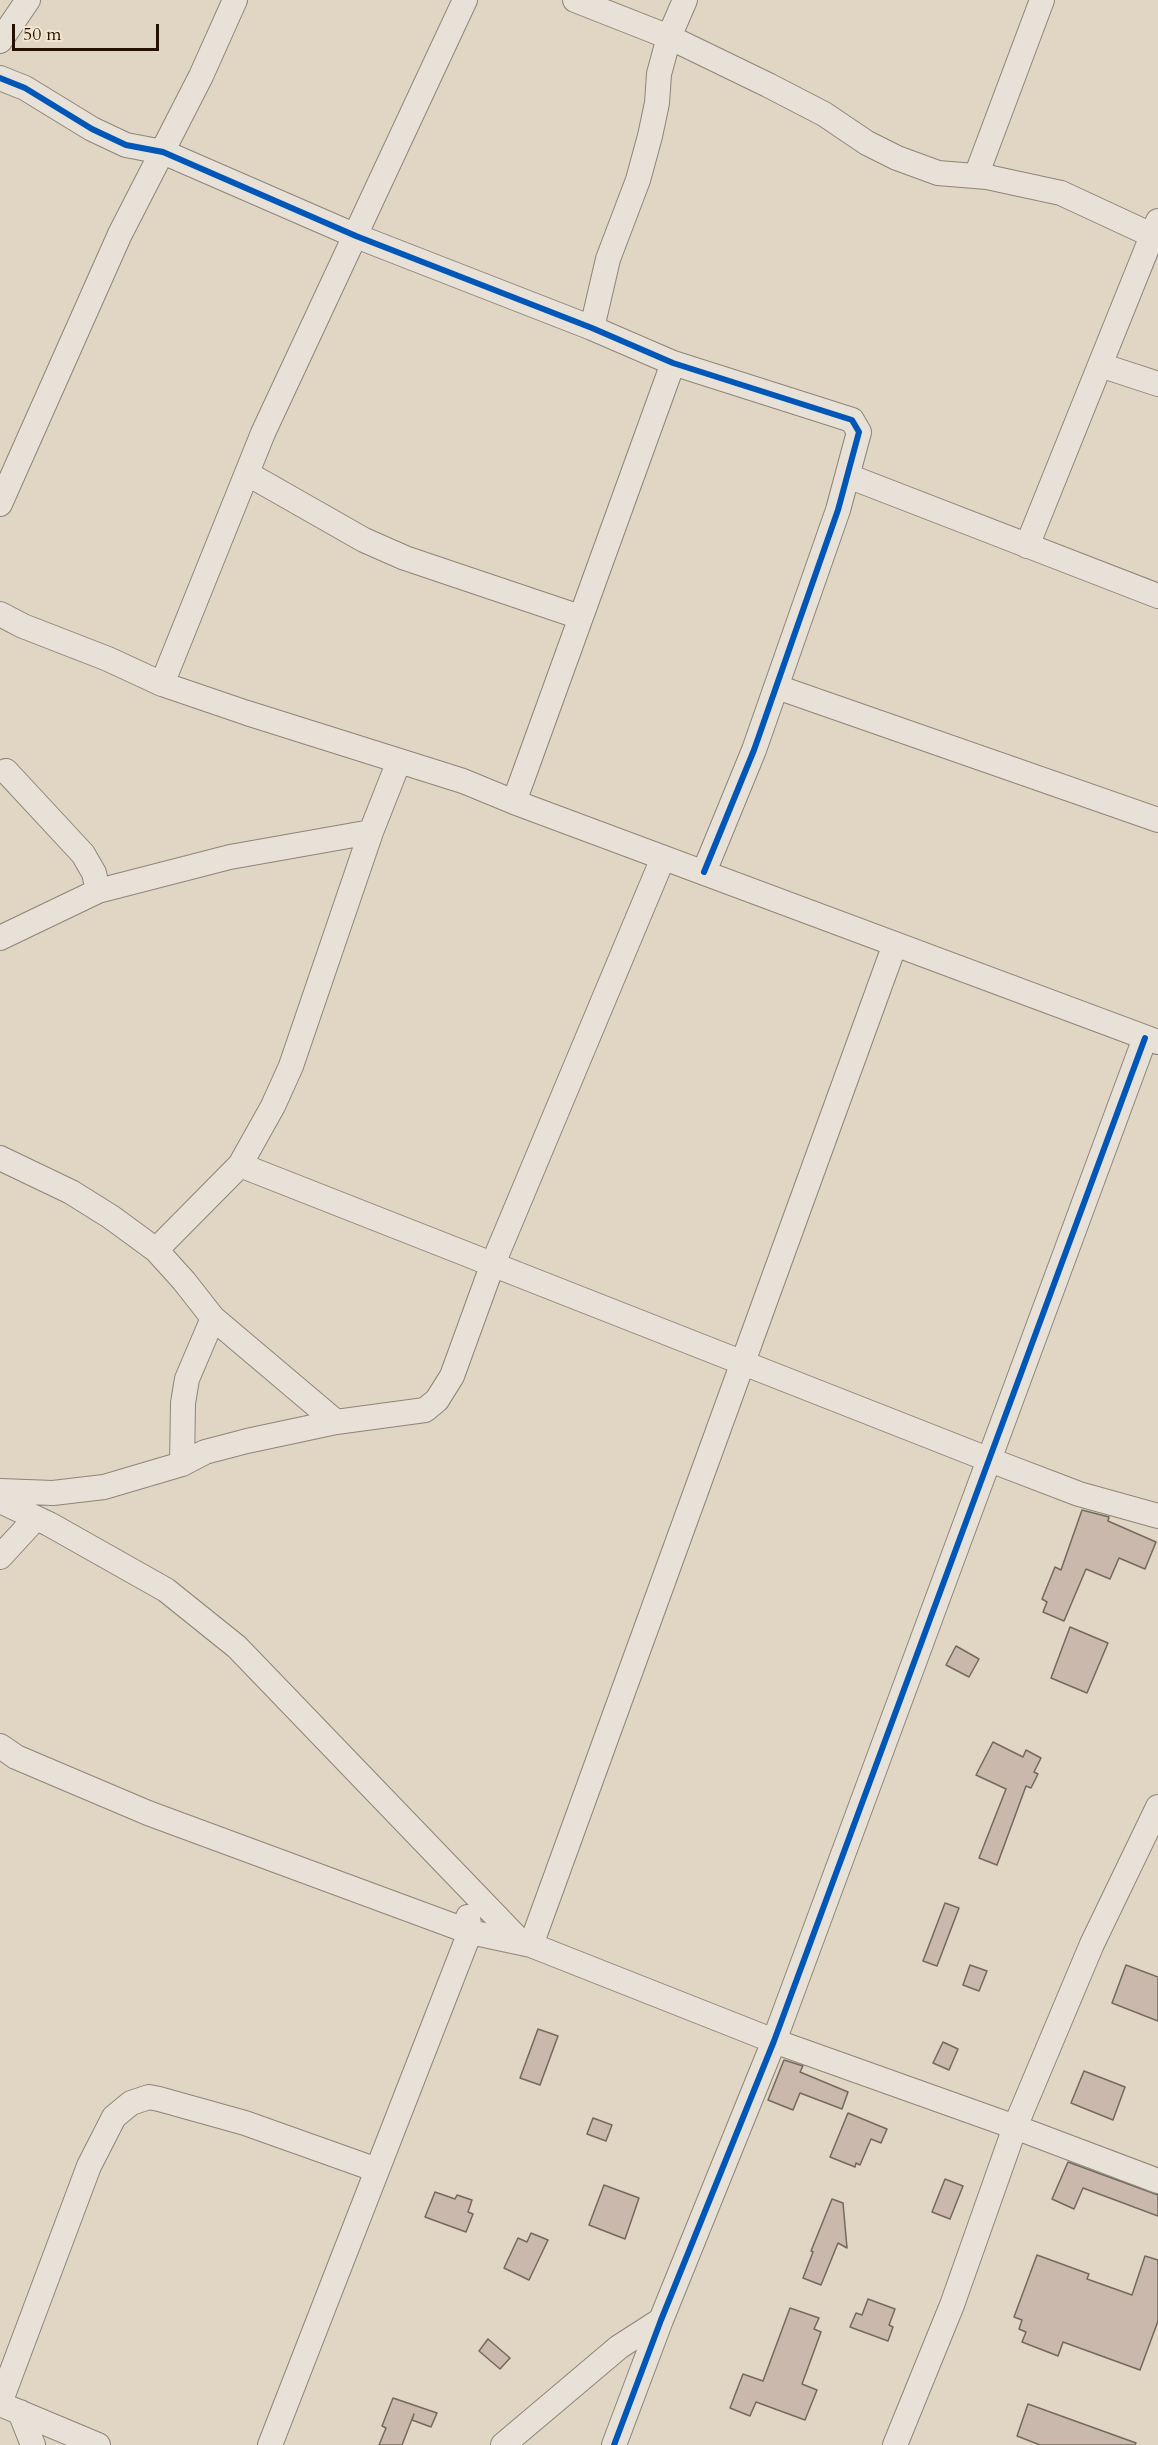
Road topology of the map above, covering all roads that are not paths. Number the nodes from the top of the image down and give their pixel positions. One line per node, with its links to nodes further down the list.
1 (28, 0): 8 (street)
2 (235, 0): 10 (street)
3 (465, 0): 13 (street)
4 (574, 0): 7 (street)
5 (686, 0): 7 (street)
6 (1042, 0): 11 (street)
7 (669, 37): 11 (street); 14 (street)
8 (0, 41)
9 (0, 78): 10 (street)
10 (163, 152): 13 (street); 20 (street)
11 (976, 176): 12 (street)
12 (1156, 232): 16 (street)
13 (356, 236): 14 (street); 18 (street)
14 (592, 328): 15 (street)
15 (673, 363): 19 (street); 24 (street)
16 (1100, 365): 17 (street); 21 (street)
17 (1158, 384)
18 (248, 474): 24 (street); 25 (street)
19 (848, 476): 21 (street); 26 (street)
20 (0, 504)
21 (1027, 546): 22 (street)
22 (1158, 596)
23 (0, 614): 25 (street)
24 (580, 617): 29 (street)
25 (162, 684): 27 (street)
26 (777, 687): 30 (street); 33 (street)
27 (399, 761): 29 (street); 31 (street)
28 (6, 771): 34 (street)
29 (513, 802): 32 (street)
30 (1158, 820)
31 (371, 832): 34 (street); 39 (street)
32 (663, 858): 33 (street); 41 (street)
33 (704, 872): 36 (street)
34 (98, 891): 35 (street)
35 (0, 938)
36 (894, 944): 37 (street); 43 (street)
37 (1152, 1040): 45 (street)
38 (0, 1158): 40 (street)
39 (240, 1166): 40 (street); 41 (street)
40 (156, 1250): 42 (street)
41 (492, 1266): 43 (street); 44 (street)
42 (213, 1318): 44 (street); 46 (street)
43 (744, 1364): 45 (street); 57 (street)
44 (336, 1422): 46 (street)
45 (990, 1461): 50 (street); 58 (street)
46 (182, 1464): 48 (street)
47 (0, 1491): 48 (street)
48 (54, 1493): 51 (street)
49 (0, 1501): 51 (street)
50 (1158, 1516)
51 (40, 1520): 52 (street); 55 (street)
52 (0, 1557)
53 (0, 1746): 56 (street)
54 (1158, 1807): 59 (street)
55 (460, 1882): 56 (street); 57 (street)
56 (471, 1932): 57 (street); 60 (street)
57 (526, 1943): 58 (street)
58 (774, 2042): 59 (street); 62 (street)
59 (1015, 2127): 61 (street); 69 (street)
60 (378, 2170): 63 (street); 66 (street)
61 (1158, 2181)
62 (661, 2320): 67 (street); 68 (street)
63 (7, 2406): 64 (street); 65 (street)
64 (90, 2444)
65 (33, 2445)
66 (270, 2445)
67 (503, 2445)
68 (614, 2445)
69 (895, 2445)

